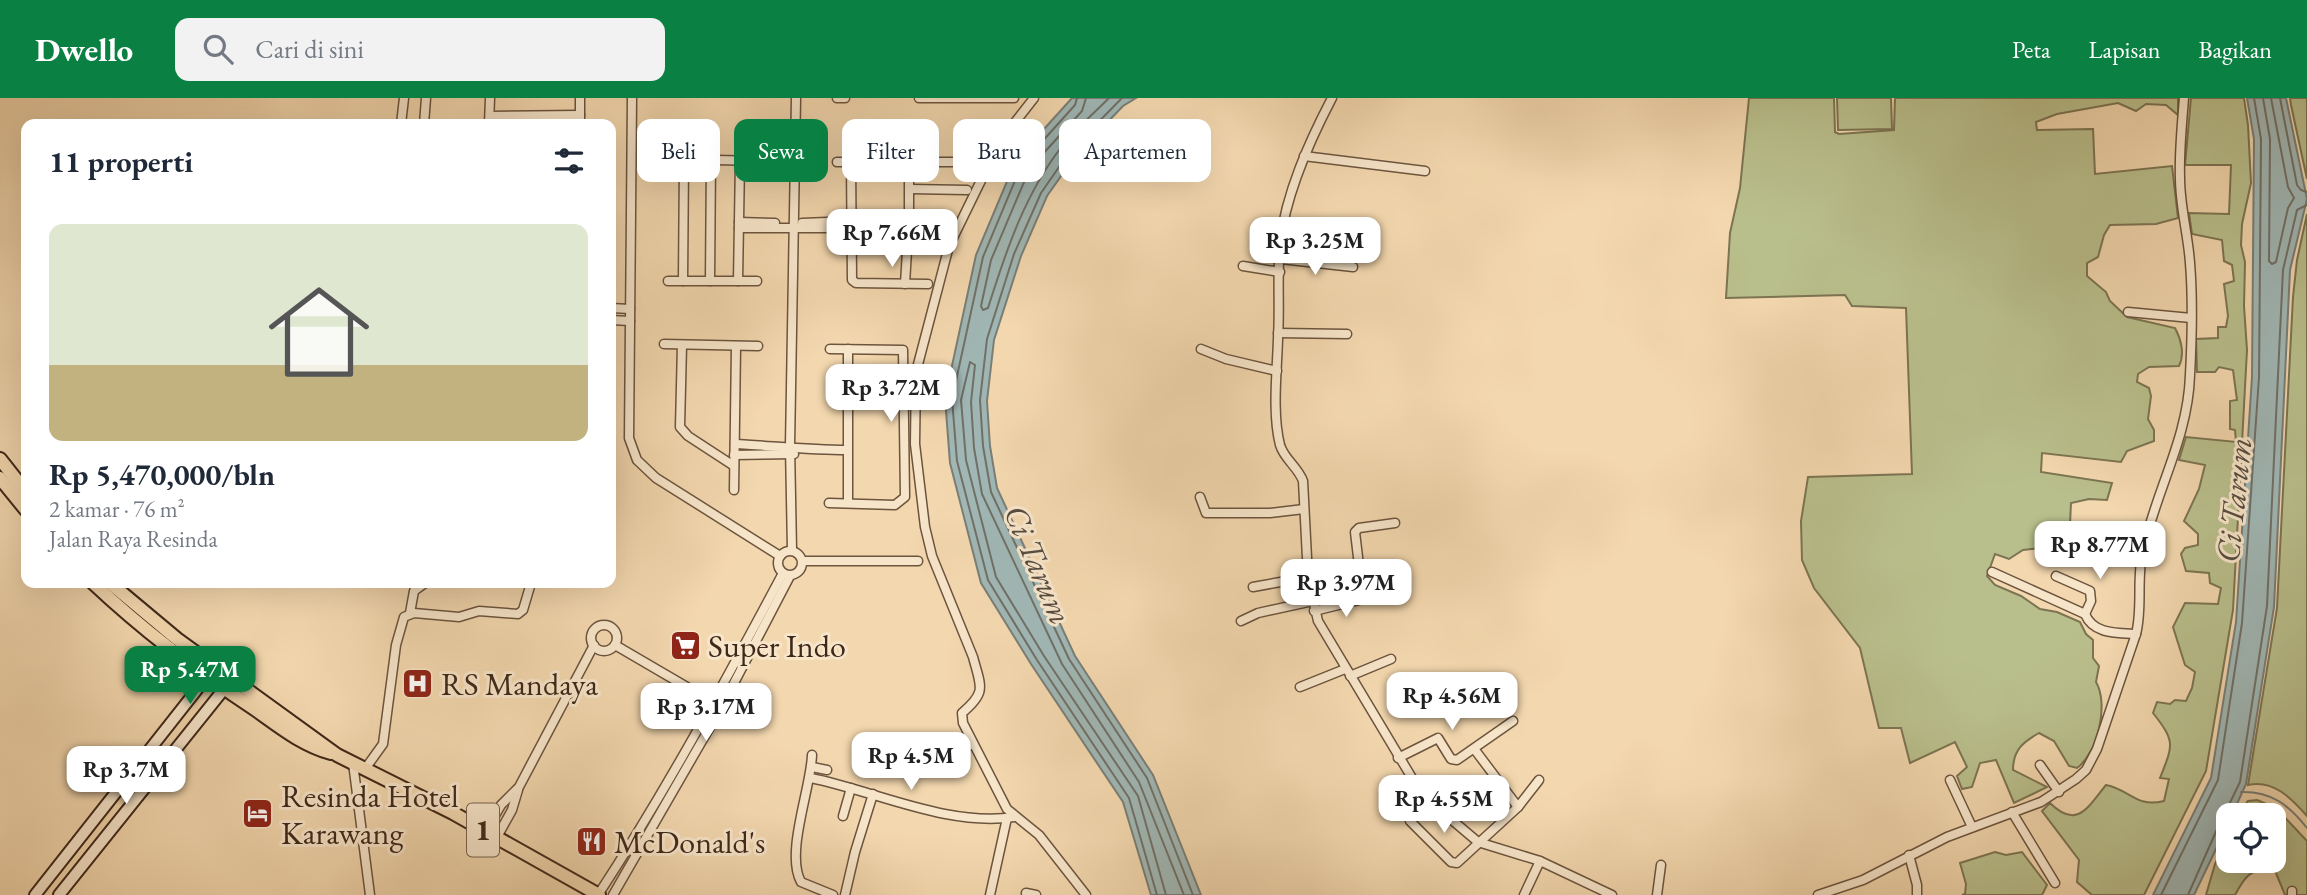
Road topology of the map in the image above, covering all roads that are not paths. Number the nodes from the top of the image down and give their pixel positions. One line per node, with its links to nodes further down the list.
1 (404, 98): 15 (street)
2 (426, 98): 16 (street)
3 (490, 98): 17 (street)
4 (580, 98): 18 (street)
5 (632, 98): 47 (street)
6 (796, 98): 33 (street)
7 (837, 98): 8 (street)
8 (845, 98)
9 (919, 98): 14 (street)
10 (1014, 98): 14 (street)
11 (1034, 98): 106 (street)
12 (1332, 98): 19 (street)
13 (2184, 98): 49 (street)
14 (964, 99)
15 (402, 119)
16 (424, 119)
17 (490, 119)
18 (580, 119)
19 (1304, 156): 22 (street); 35 (street)
20 (837, 162): 21 (street)
21 (842, 162)
22 (1425, 171)
23 (684, 182): 40 (street)
24 (711, 182): 41 (street)
25 (740, 182): 32 (street)
26 (852, 182): 31 (street)
27 (910, 182): 28 (street)
28 (910, 189): 29 (street); 30 (street)
29 (967, 190)
30 (909, 217): 34 (street); 34 (street)
31 (852, 224): 33 (street); 44 (street)
32 (739, 225): 33 (street); 42 (street)
33 (795, 225): 64 (street)
34 (908, 229): 44 (street)
35 (1280, 259): 37 (street); 38 (street)
36 (1243, 266): 38 (street)
37 (1353, 267)
38 (1280, 272): 52 (street)
39 (668, 281): 40 (street)
40 (683, 281): 41 (street)
41 (710, 281): 42 (street)
42 (738, 281): 43 (street)
43 (757, 281)
44 (905, 284): 45 (street)
45 (928, 284)
46 (616, 308): 47 (street)
47 (630, 309): 51 (street)
48 (2128, 312): 49 (street)
49 (2191, 318): 95 (street)
50 (616, 320): 51 (street)
51 (630, 321): 78 (street)
52 (1278, 333): 53 (street); 61 (street)
53 (1347, 334)
54 (664, 344): 55 (street)
55 (682, 345): 56 (street); 67 (street)
56 (736, 346): 57 (street); 62 (street)
57 (758, 346)
58 (830, 349): 59 (street)
59 (848, 349): 63 (street); 73 (street)
60 (1201, 349): 61 (street)
61 (1277, 371): 75 (street)
62 (735, 444): 64 (street); 65 (street)
63 (847, 450): 64 (street); 73 (street)
64 (790, 451): 65 (street); 77 (street)
65 (734, 456): 67 (street)
66 (0, 459): 69 (main road)
67 (734, 466): 70 (street)
68 (0, 478): 74 (main road)
69 (21, 486)
70 (734, 490)
71 (1200, 497): 75 (street)
72 (829, 503): 73 (street)
73 (848, 503)
74 (21, 504)
75 (1304, 509): 84 (street)
76 (1395, 523): 91 (street)
77 (792, 550): 78 (street); 79 (street)
78 (780, 556): 82 (street)
79 (803, 561): 80 (street); 82 (street)
80 (918, 561)
81 (1992, 572): 93 (street)
82 (787, 575): 104 (street)
83 (2056, 576): 93 (street)
84 (1308, 577): 85 (street); 90 (street)
85 (1253, 587)
86 (99, 588): 103 (main road, 1)
87 (116, 588): 100 (main road, 1)
88 (418, 588): 92 (street)
89 (530, 588): 92 (street)
90 (1313, 601): 91 (street); 94 (street)
91 (1314, 611): 99 (street)
92 (410, 613): 113 (street)
93 (2085, 614): 95 (street)
94 (1241, 621)
95 (2136, 634): 121 (street)
96 (594, 645): 97 (street); 97 (street); 119 (street)
97 (615, 645): 104 (street)
98 (1391, 659): 99 (street)
99 (1348, 672): 102 (street); 111 (street)
100 (232, 678): 103 (street); 109 (main road, 1)
101 (202, 682): 129 (street)
102 (1300, 687)
103 (224, 689): 109 (main road, 1); 131 (street)
104 (717, 705): 143 (street); 144 (street)
105 (1513, 721): 108 (street)
106 (973, 745): 107 (street); 126 (street)
107 (948, 747)
108 (1475, 750): 111 (street); 123 (street)
109 (337, 755): 113 (main road, 1)
110 (812, 755): 114 (street)
111 (1398, 758): 132 (street)
112 (2040, 765): 121 (street)
113 (359, 766): 130 (main road, 1); 142 (street)
114 (812, 767): 115 (street); 116 (street)
115 (827, 770)
116 (811, 778): 120 (street); 145 (street)
117 (1950, 779): 128 (street)
118 (1539, 780): 123 (street)
119 (519, 787): 130 (street); 130 (street)
120 (851, 788): 122 (street); 125 (street)
121 (2059, 792): 124 (street)
122 (873, 794): 126 (street); 146 (street)
123 (1518, 807): 132 (street)
124 (2012, 813): 128 (street); 137 (street)
125 (844, 816)
126 (1011, 818): 136 (street); 147 (street)
127 (1410, 821): 132 (street)
128 (1972, 827): 133 (street)
129 (89, 828): 131 (street); 140 (street)
130 (491, 834): 143 (main road, 1)
131 (104, 840): 141 (street)
132 (1478, 842): 134 (street)
133 (1909, 855): 138 (street); 155 (street)
134 (1540, 861): 151 (street); 152 (street)
135 (1661, 865): 153 (street)
136 (1077, 883): 149 (street); 150 (street)
137 (2056, 883)
138 (1847, 891): 154 (street)
139 (1026, 893): 148 (street)
140 (35, 895)
141 (59, 895)
142 (370, 895)
143 (599, 895)
144 (613, 895)
145 (833, 895)
146 (845, 895)
147 (990, 895)
148 (1036, 895)
149 (1074, 895)
150 (1086, 895)
151 (1524, 895)
152 (1612, 895)
153 (1657, 895)
154 (1818, 895)
155 (1917, 895)

